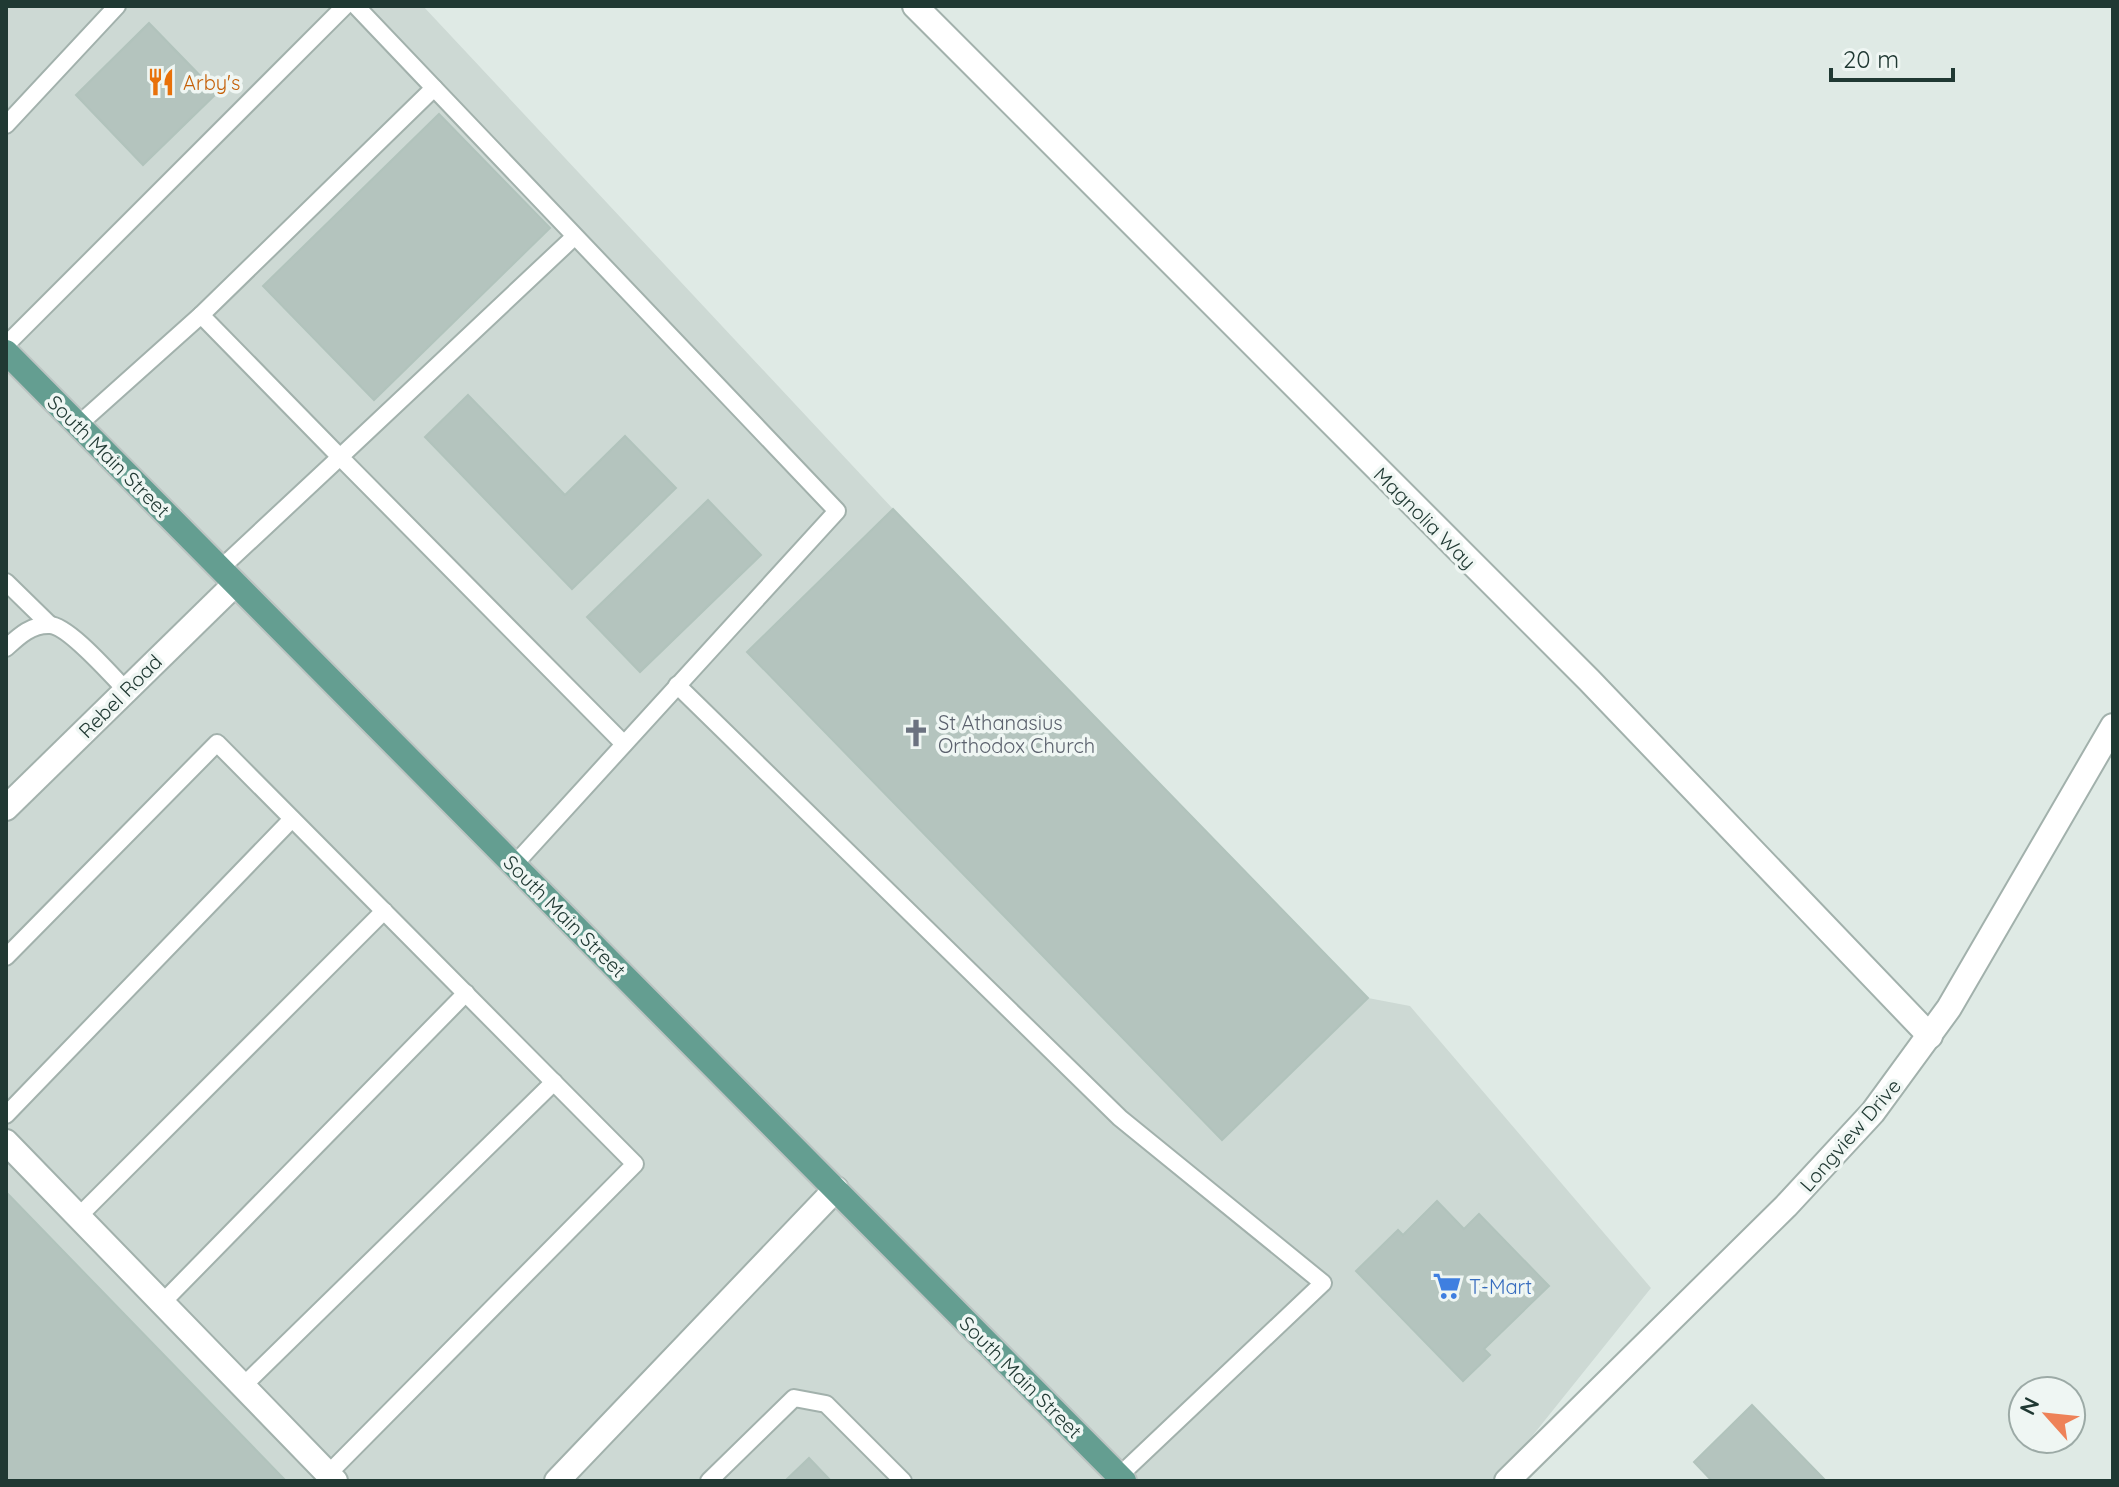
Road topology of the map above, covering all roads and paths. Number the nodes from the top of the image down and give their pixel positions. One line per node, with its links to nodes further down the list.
1 (117, 6): 6 (lane)
2 (345, 6): 9 (lane)
3 (356, 6): 5 (lane)
4 (915, 6): 27 (street, Magnolia Way)
5 (434, 88): 7 (lane); 8 (lane)
6 (6, 125)
7 (574, 237): 12 (lane); 17 (lane)
8 (201, 315): 11 (lane); 12 (lane)
9 (6, 345)
10 (6, 352): 11 (main road, South Main Street)
11 (78, 425): 13 (main road, South Main Street)
12 (340, 457): 13 (lane); 20 (lane)
13 (228, 576): 18 (street, Rebel Road); 23 (main road, South Main Street)
14 (6, 582): 15 (lane)
15 (50, 625): 16 (lane); 18 (lane)
16 (6, 648)
17 (677, 685): 20 (lane); 36 (lane)
18 (126, 690): 21 (street, Rebel Road)
19 (2113, 726): 27 (street, Longview Drive)
20 (624, 744): 23 (lane)
21 (6, 808)
22 (292, 819): 24 (lane); 25 (lane); 29 (lane)
23 (514, 865): 31 (main road, South Main Street)
24 (384, 911): 26 (lane); 32 (lane)
25 (6, 957)
26 (466, 993): 28 (lane); 33 (lane)
27 (1930, 1036): 40 (street, Longview Drive)
28 (554, 1082): 34 (lane); 35 (lane)
29 (6, 1115)
30 (6, 1142): 32 (street)
31 (836, 1189): 36 (main road, South Main Street); 37 (street)
32 (78, 1217): 33 (street)
33 (162, 1303): 34 (street)
34 (243, 1386): 35 (street)
35 (331, 1477)
36 (1121, 1479)
37 (557, 1481)
38 (709, 1481): 39 (lane)
39 (903, 1481)
40 (1507, 1481)

